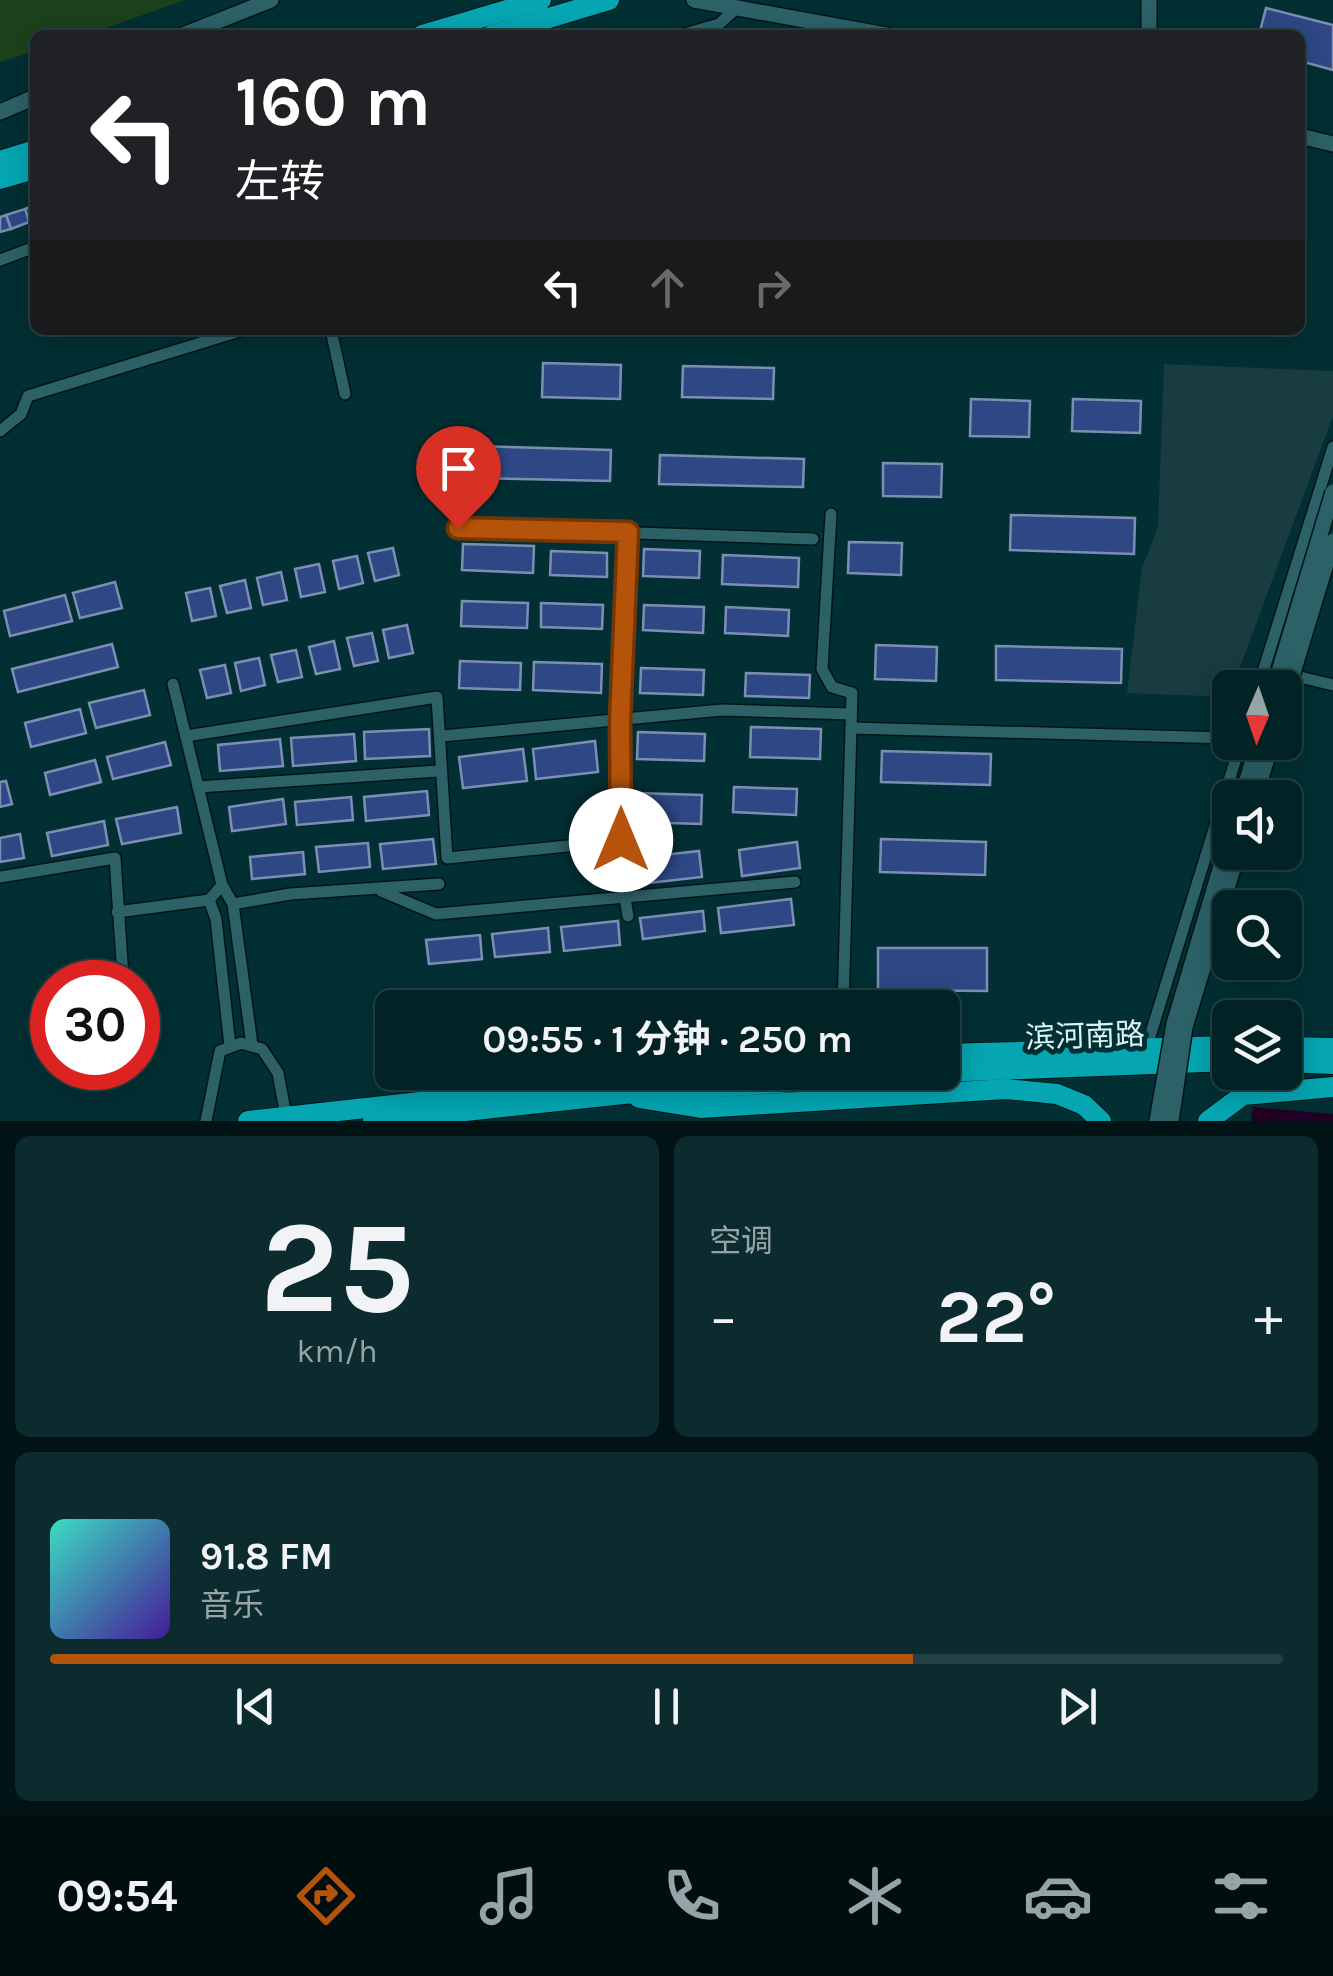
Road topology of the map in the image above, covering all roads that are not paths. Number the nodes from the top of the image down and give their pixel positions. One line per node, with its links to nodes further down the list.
1 (271, 0): 7 (main road)
2 (541, 0): 8 (highway)
3 (610, 0): 9 (highway)
4 (694, 0): 6 (main road)
5 (1149, 0): 12 (main road)
6 (738, 7): 10 (street); 11 (main road)
7 (196, 30)
8 (439, 30)
9 (509, 30)
10 (698, 30)
11 (860, 30)
12 (1148, 30)
13 (30, 99): 14 (main road)
14 (0, 112)
15 (1305, 137): 16 (main road)
16 (1333, 144)
17 (30, 152): 18 (highway)
18 (0, 161)
19 (30, 170): 20 (highway)
20 (0, 179)
21 (30, 249): 22 (street)
22 (0, 260)
23 (227, 335): 26 (street)
24 (332, 335): 25 (street)
25 (344, 394)
26 (0, 431)
27 (1333, 446): 34 (street)
28 (1333, 492): 36 (main road, bridge)
29 (830, 514): 40 (street)
30 (458, 528): 31 (street)
31 (628, 532): 32 (street); 41 (street)
32 (813, 539)
33 (1333, 542): 37 (main road, bridge)
34 (1264, 667): 35 (street); 39 (street)
35 (1263, 670)
36 (1279, 670)
37 (1294, 670)
38 (173, 684): 43 (street)
39 (1333, 685)
40 (851, 714): 41 (street); 42 (street)
41 (620, 721): 44 (street); 57 (street)
42 (850, 728): 45 (street); 63 (street)
43 (186, 736): 44 (street); 48 (street)
44 (442, 736): 47 (street)
45 (1212, 738)
46 (1234, 760): 68 (street)
47 (438, 771): 48 (street); 49 (street)
48 (198, 787): 54 (street)
49 (598, 843)
50 (1220, 870): 85 (main road, bridge)
51 (1233, 870): 86 (main road, bridge)
52 (0, 877): 60 (street)
53 (795, 882): 57 (street)
54 (222, 884): 58 (street); 59 (street)
55 (439, 884): 56 (street)
56 (380, 891): 57 (street); 59 (street)
57 (624, 899): 61 (street)
58 (209, 900): 60 (street); 65 (street)
59 (233, 904): 64 (street)
60 (117, 912): 62 (street)
61 (628, 916)
62 (121, 960)
63 (843, 990)
64 (252, 1044): 65 (street); 80 (street)
65 (230, 1046): 81 (street)
66 (1302, 1047): 67 (highway)
67 (1333, 1048)
68 (1146, 1049): 70 (highway, 滨河南路); 71 (highway, 滨河南路)
69 (1212, 1050): 71 (highway, 滨河南路)
70 (960, 1054)
71 (1188, 1055): 72 (highway, 滨河南路); 75 (highway, 滨河南路)
72 (1212, 1058)
73 (1302, 1063): 74 (highway)
74 (1333, 1064)
75 (960, 1071)
76 (1333, 1087): 87 (highway)
77 (526, 1090): 80 (highway)
78 (680, 1090): 79 (highway)
79 (623, 1094): 83 (highway); 84 (highway)
80 (286, 1116): 82 (highway)
81 (206, 1121)
82 (248, 1121)
83 (373, 1121)
84 (1101, 1121)
85 (1157, 1121)
86 (1170, 1121)
87 (1208, 1121)

